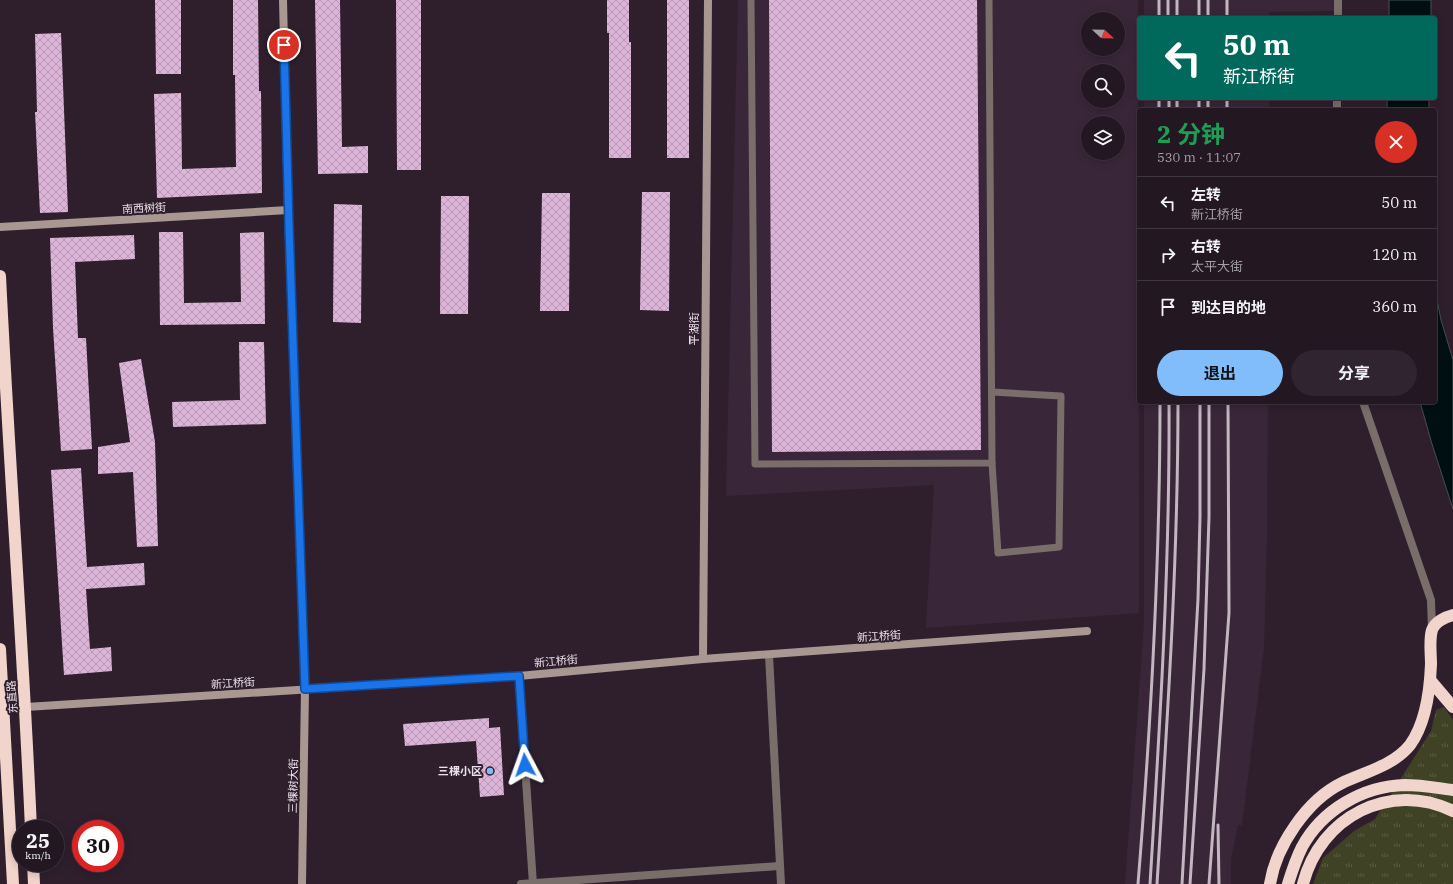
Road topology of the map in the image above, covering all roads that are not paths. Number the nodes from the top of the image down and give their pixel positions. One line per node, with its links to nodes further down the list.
1 (284, 0): 7 (main road, 三棵树大街)
2 (708, 0): 18 (main road, 平湖街)
3 (750, 0): 12 (lane)
4 (989, 0): 10 (lane)
5 (1338, 0): 6 (street)
6 (1338, 16)
7 (288, 210): 8 (main road, 南西树街); 21 (main road, 三棵树大街)
8 (0, 227)
9 (0, 276): 22 (highway, 东直路)
10 (992, 392): 12 (lane); 12 (lane)
11 (1364, 404): 14 (street)
12 (992, 463)
13 (1453, 615): 14 (highway)
14 (1432, 630): 20 (highway)
15 (1088, 631): 17 (main road, 新江桥街)
16 (0, 649): 24 (highway, 东直路)
17 (769, 655): 18 (main road, 新江桥街); 28 (street)
18 (703, 659): 19 (main road, 新江桥街)
19 (519, 676): 21 (main road, 新江桥街); 34 (street)
20 (1430, 680): 23 (highway); 36 (highway)
21 (305, 689): 22 (main road, 新江桥街); 32 (main road, 三棵树大街)
22 (26, 707): 27 (highway, 东直路)
23 (1453, 707)
24 (2, 720): 30 (highway, 东直路)
25 (1453, 790): 37 (highway)
26 (1453, 811): 38 (highway)
27 (32, 820)
28 (779, 866): 34 (street); 35 (street)
29 (33, 872): 31 (highway)
30 (13, 884)
31 (34, 884)
32 (302, 884)
33 (521, 884): 34 (street)
34 (533, 884)
35 (781, 884)
36 (1270, 884)
37 (1288, 884)
38 (1303, 884)

